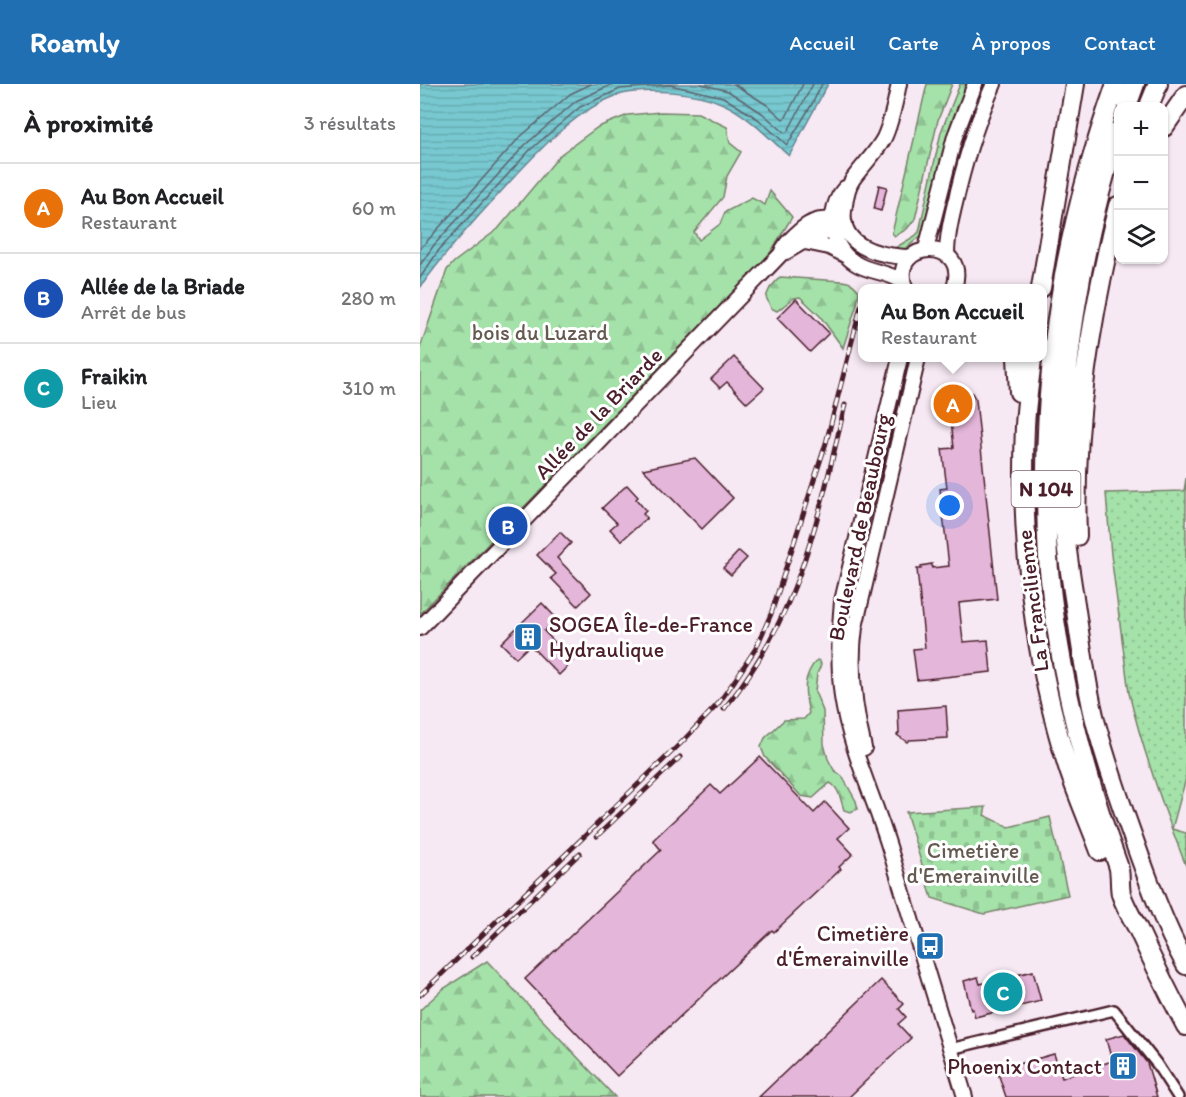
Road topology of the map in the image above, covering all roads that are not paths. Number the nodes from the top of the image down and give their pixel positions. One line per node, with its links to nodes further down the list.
1 (899, 84): 13 (main road)
2 (975, 84): 16 (main road)
3 (994, 84): 18 (main road)
4 (1076, 84): 24 (highway)
5 (1116, 84): 33 (highway, La Francilienne / N 104)
6 (1135, 84): 9 (highway)
7 (1158, 84): 10 (highway)
8 (1186, 95): 11 (highway)
9 (1128, 102)
10 (1151, 102)
11 (1168, 121)
12 (1114, 148): 30 (highway, La Francilienne / N 104)
13 (836, 224): 15 (main road, Allée de la Briarde); 17 (main road, Allée de la Briarde); 19 (main road); 20 (main road)
14 (1114, 225): 30 (highway)
15 (805, 242): 17 (main road, Allée de la Briarde); 19 (main road)
16 (926, 249): 18 (main road); 20 (main road)
17 (781, 254): 31 (main road, Allée de la Briarde)
18 (947, 255): 23 (main road)
19 (848, 256): 21 (main road)
20 (910, 257): 22 (main road)
21 (903, 284)
22 (904, 284)
23 (955, 284)
24 (1042, 284)
25 (899, 362): 32 (main road, Boulevard de Beaubourg)
26 (917, 362): 32 (main road, Boulevard de Beaubourg)
27 (1017, 362): 29 (highway)
28 (1031, 362): 29 (highway)
29 (1025, 426): 33 (highway)
30 (1071, 576): 34 (highway, La Francilienne / N 104)
31 (420, 628)
32 (879, 812): 36 (main road, Boulevard de Beaubourg)
33 (1121, 893): 35 (highway, La Francilienne / N 104)
34 (1186, 965)
35 (1186, 1026)
36 (950, 1049): 37 (main road, Boulevard de Beaubourg); 38 (street)
37 (965, 1097)
38 (1178, 1097)

